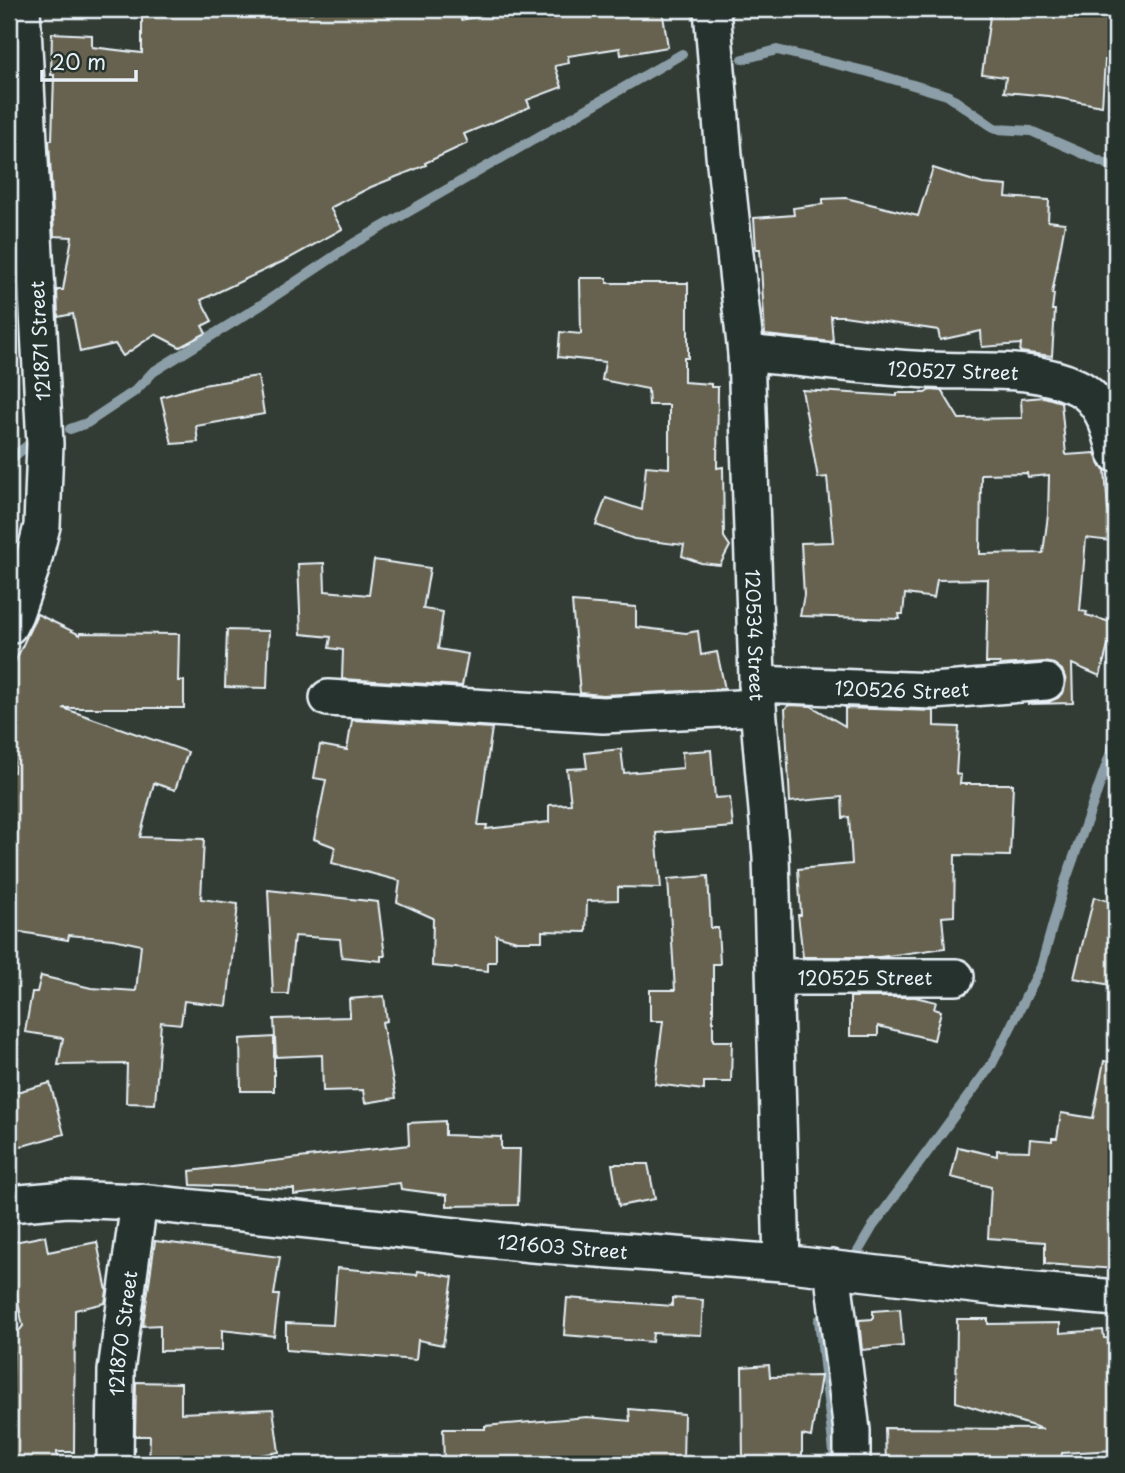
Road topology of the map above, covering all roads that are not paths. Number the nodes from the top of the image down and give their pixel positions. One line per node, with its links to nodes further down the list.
1 (22, 9): 5 (street, 121871 Street)
2 (712, 9): 3 (street, 120534 Street)
3 (746, 353): 4 (street, 120527 Street); 7 (street, 120534 Street)
4 (1116, 454)
5 (9, 626)
6 (1046, 682): 7 (street, 120526 Street)
7 (757, 695): 8 (street, 120526 Street); 9 (street, 120534 Street)
8 (328, 698)
9 (776, 977): 10 (street, 120525 Street); 13 (street, 120534 Street)
10 (956, 977)
11 (139, 1202): 12 (street, 121603 Street); 13 (street, 121603 Street); 16 (street, 121870 Street)
12 (9, 1204)
13 (782, 1262): 14 (street, 121603 Street)
14 (832, 1268): 15 (street, 121603 Street); 17 (street)
15 (1116, 1298)
16 (115, 1464)
17 (852, 1464)

